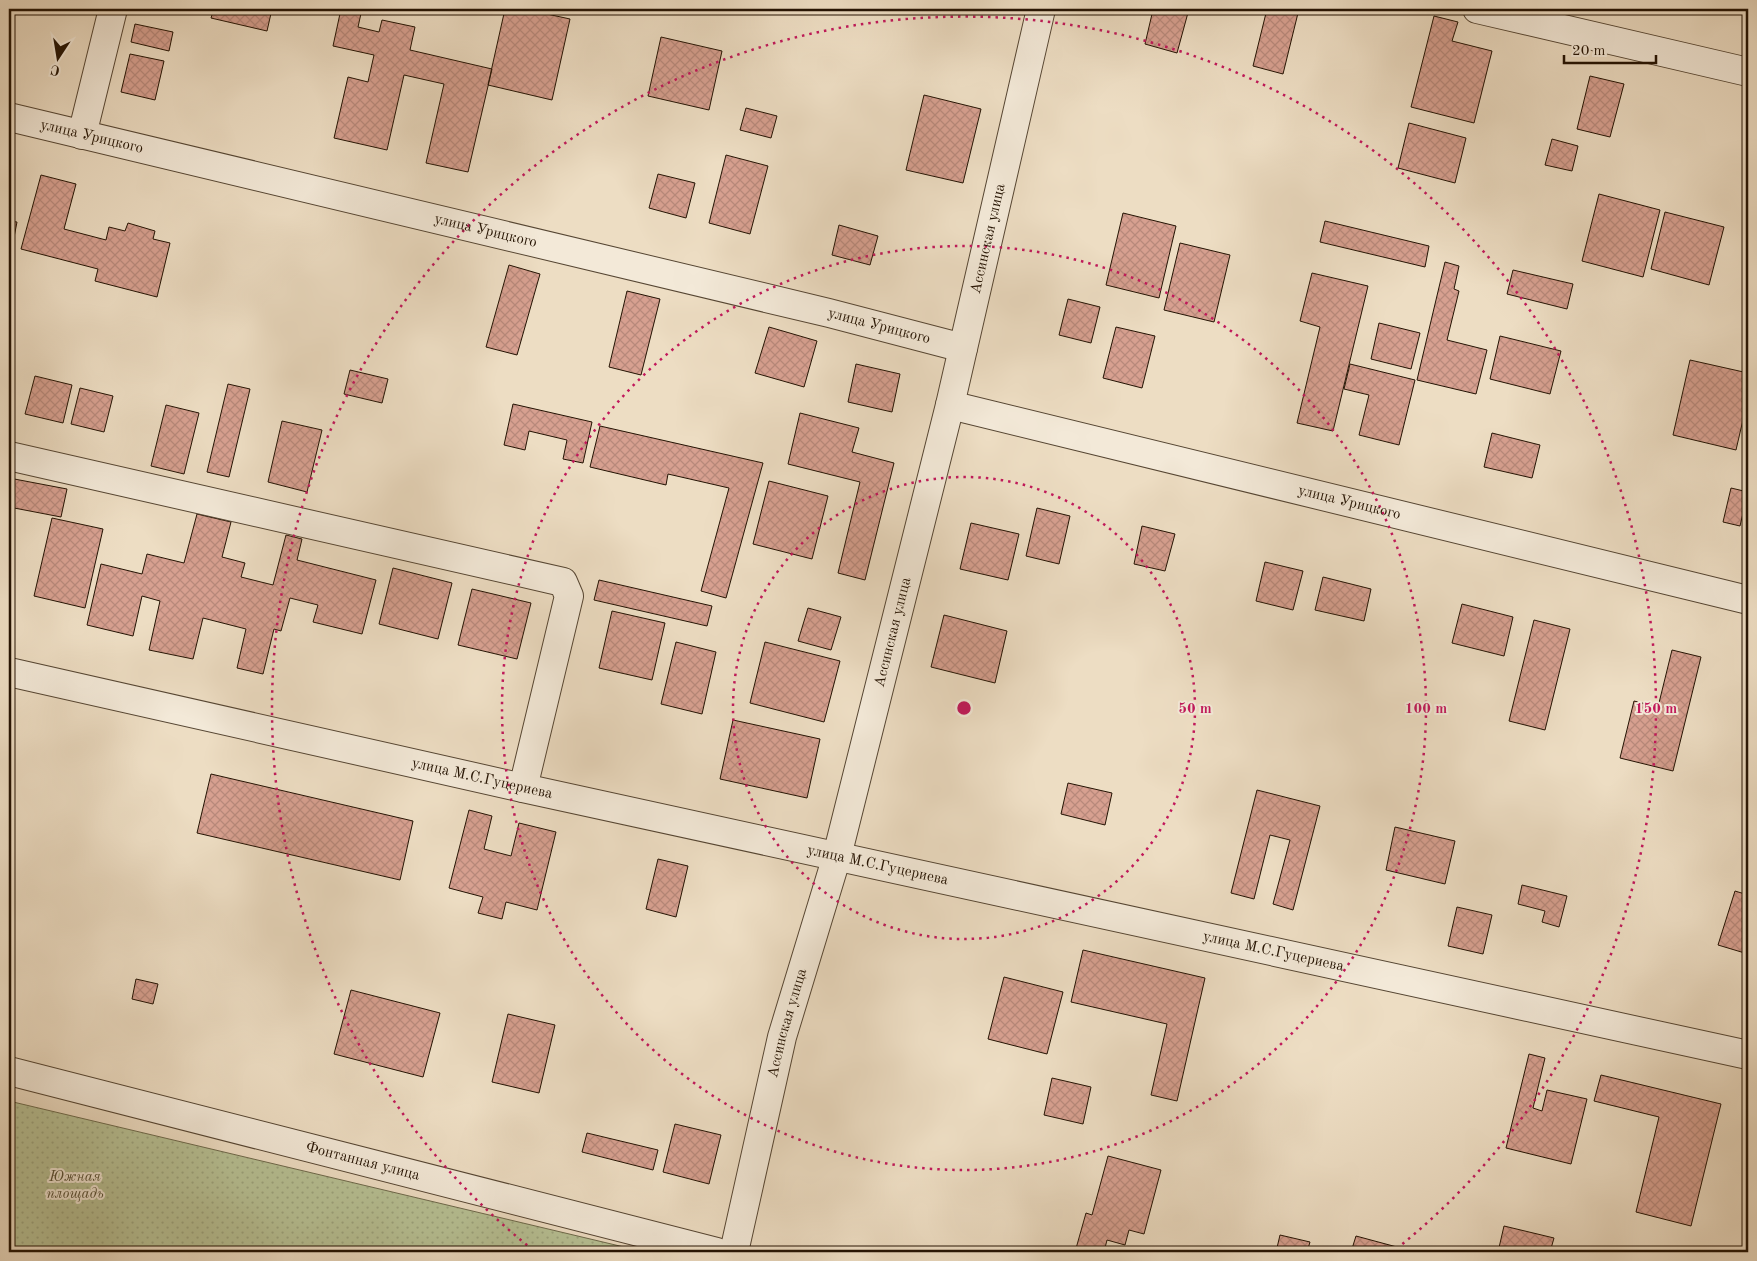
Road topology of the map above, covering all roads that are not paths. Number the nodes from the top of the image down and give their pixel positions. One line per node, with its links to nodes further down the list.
1 (113, 9): 6 (street)
2 (1041, 9): 7 (street, Ассинская улица)
3 (1477, 9): 4 (street)
4 (1748, 72)
5 (9, 117): 6 (street, улица Урицкого)
6 (82, 135): 7 (street, улица Урицкого)
7 (963, 348): 8 (street, Ассинская улица)
8 (950, 405): 10 (street, улица Урицкого); 13 (street, Ассинская улица)
9 (9, 456): 12 (street)
10 (1748, 600)
11 (9, 672): 12 (street, улица М.С.Гуцериева)
12 (523, 788): 13 (street, улица М.С.Гуцериева)
13 (837, 856): 14 (street, улица М.С.Гуцериева); 17 (street, Ассинская улица)
14 (1748, 1055)
15 (9, 1071): 16 (street, Фонтанная улица)
16 (717, 1252)
17 (734, 1252)

